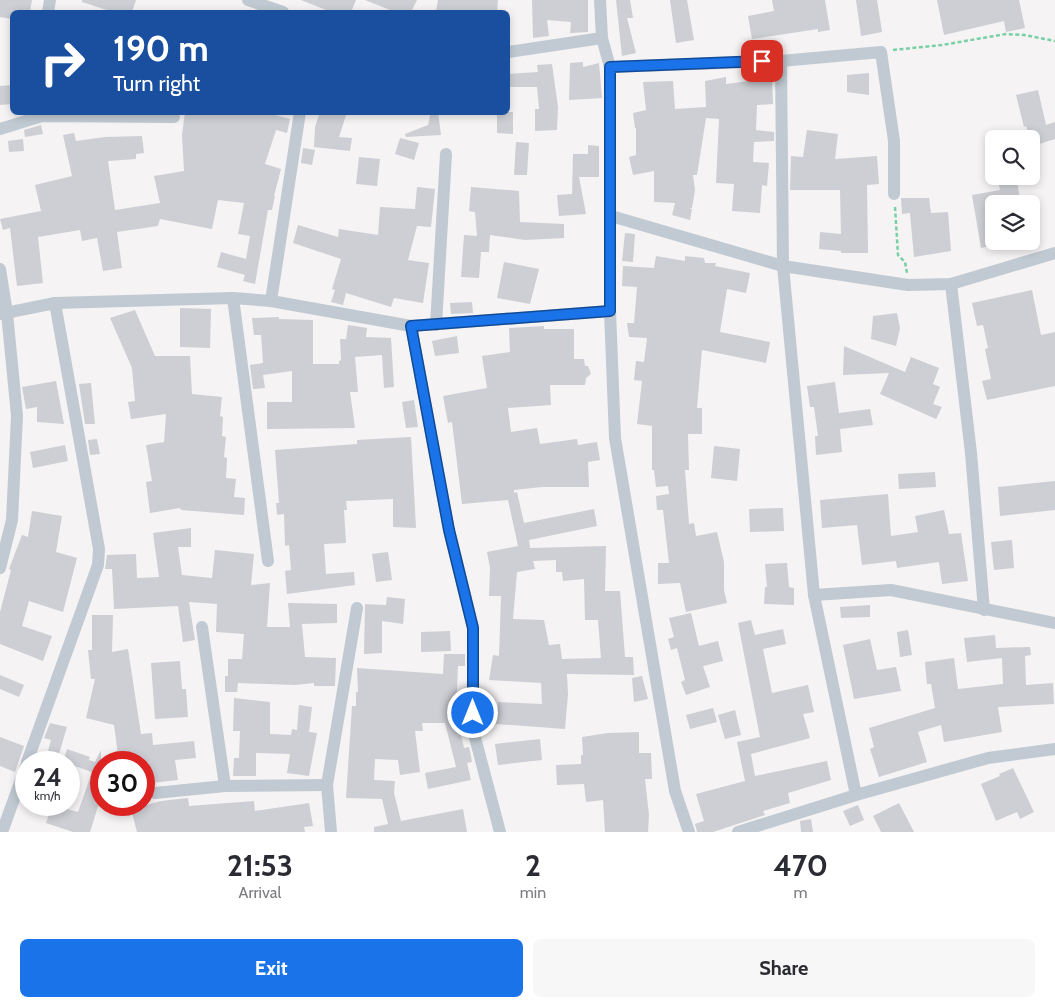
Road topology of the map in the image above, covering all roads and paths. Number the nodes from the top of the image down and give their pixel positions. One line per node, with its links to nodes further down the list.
1 (248, 0): 3 (street)
2 (600, 0): 4 (street)
3 (278, 10)
4 (602, 38): 6 (street); 9 (street)
5 (1055, 41): 7 (path)
6 (510, 52)
7 (881, 52): 8 (street); 16 (street)
8 (781, 60): 9 (street); 19 (street)
9 (610, 67): 17 (street)
10 (39, 115): 14 (street)
11 (75, 115): 13 (street)
12 (300, 115): 24 (street)
13 (174, 118)
14 (0, 130)
15 (446, 154): 28 (street)
16 (894, 194): 22 (path)
17 (611, 216): 19 (street); 26 (street)
18 (1055, 253): 21 (street)
19 (783, 266): 22 (street); 32 (street)
20 (0, 268): 27 (street)
21 (950, 284): 22 (street); 34 (street)
22 (908, 285)
23 (233, 298): 24 (street); 25 (street); 30 (street)
24 (271, 301): 29 (street)
25 (56, 304): 27 (street); 38 (street)
26 (610, 311): 28 (street); 47 (street)
27 (4, 313): 31 (street)
28 (436, 325): 29 (street)
29 (411, 326): 46 (street)
30 (268, 561)
31 (0, 568)
32 (814, 595): 34 (street); 42 (street)
33 (357, 608): 39 (street)
34 (984, 610): 35 (street)
35 (1055, 623)
36 (202, 627): 40 (street)
37 (1055, 748): 42 (street)
38 (32, 751)
39 (327, 785): 40 (street); 45 (street)
40 (225, 786): 41 (street)
41 (155, 793)
42 (856, 795): 48 (street)
43 (15, 797): 44 (street)
44 (2, 832)
45 (331, 832)
46 (500, 832)
47 (689, 832)
48 (738, 832)

